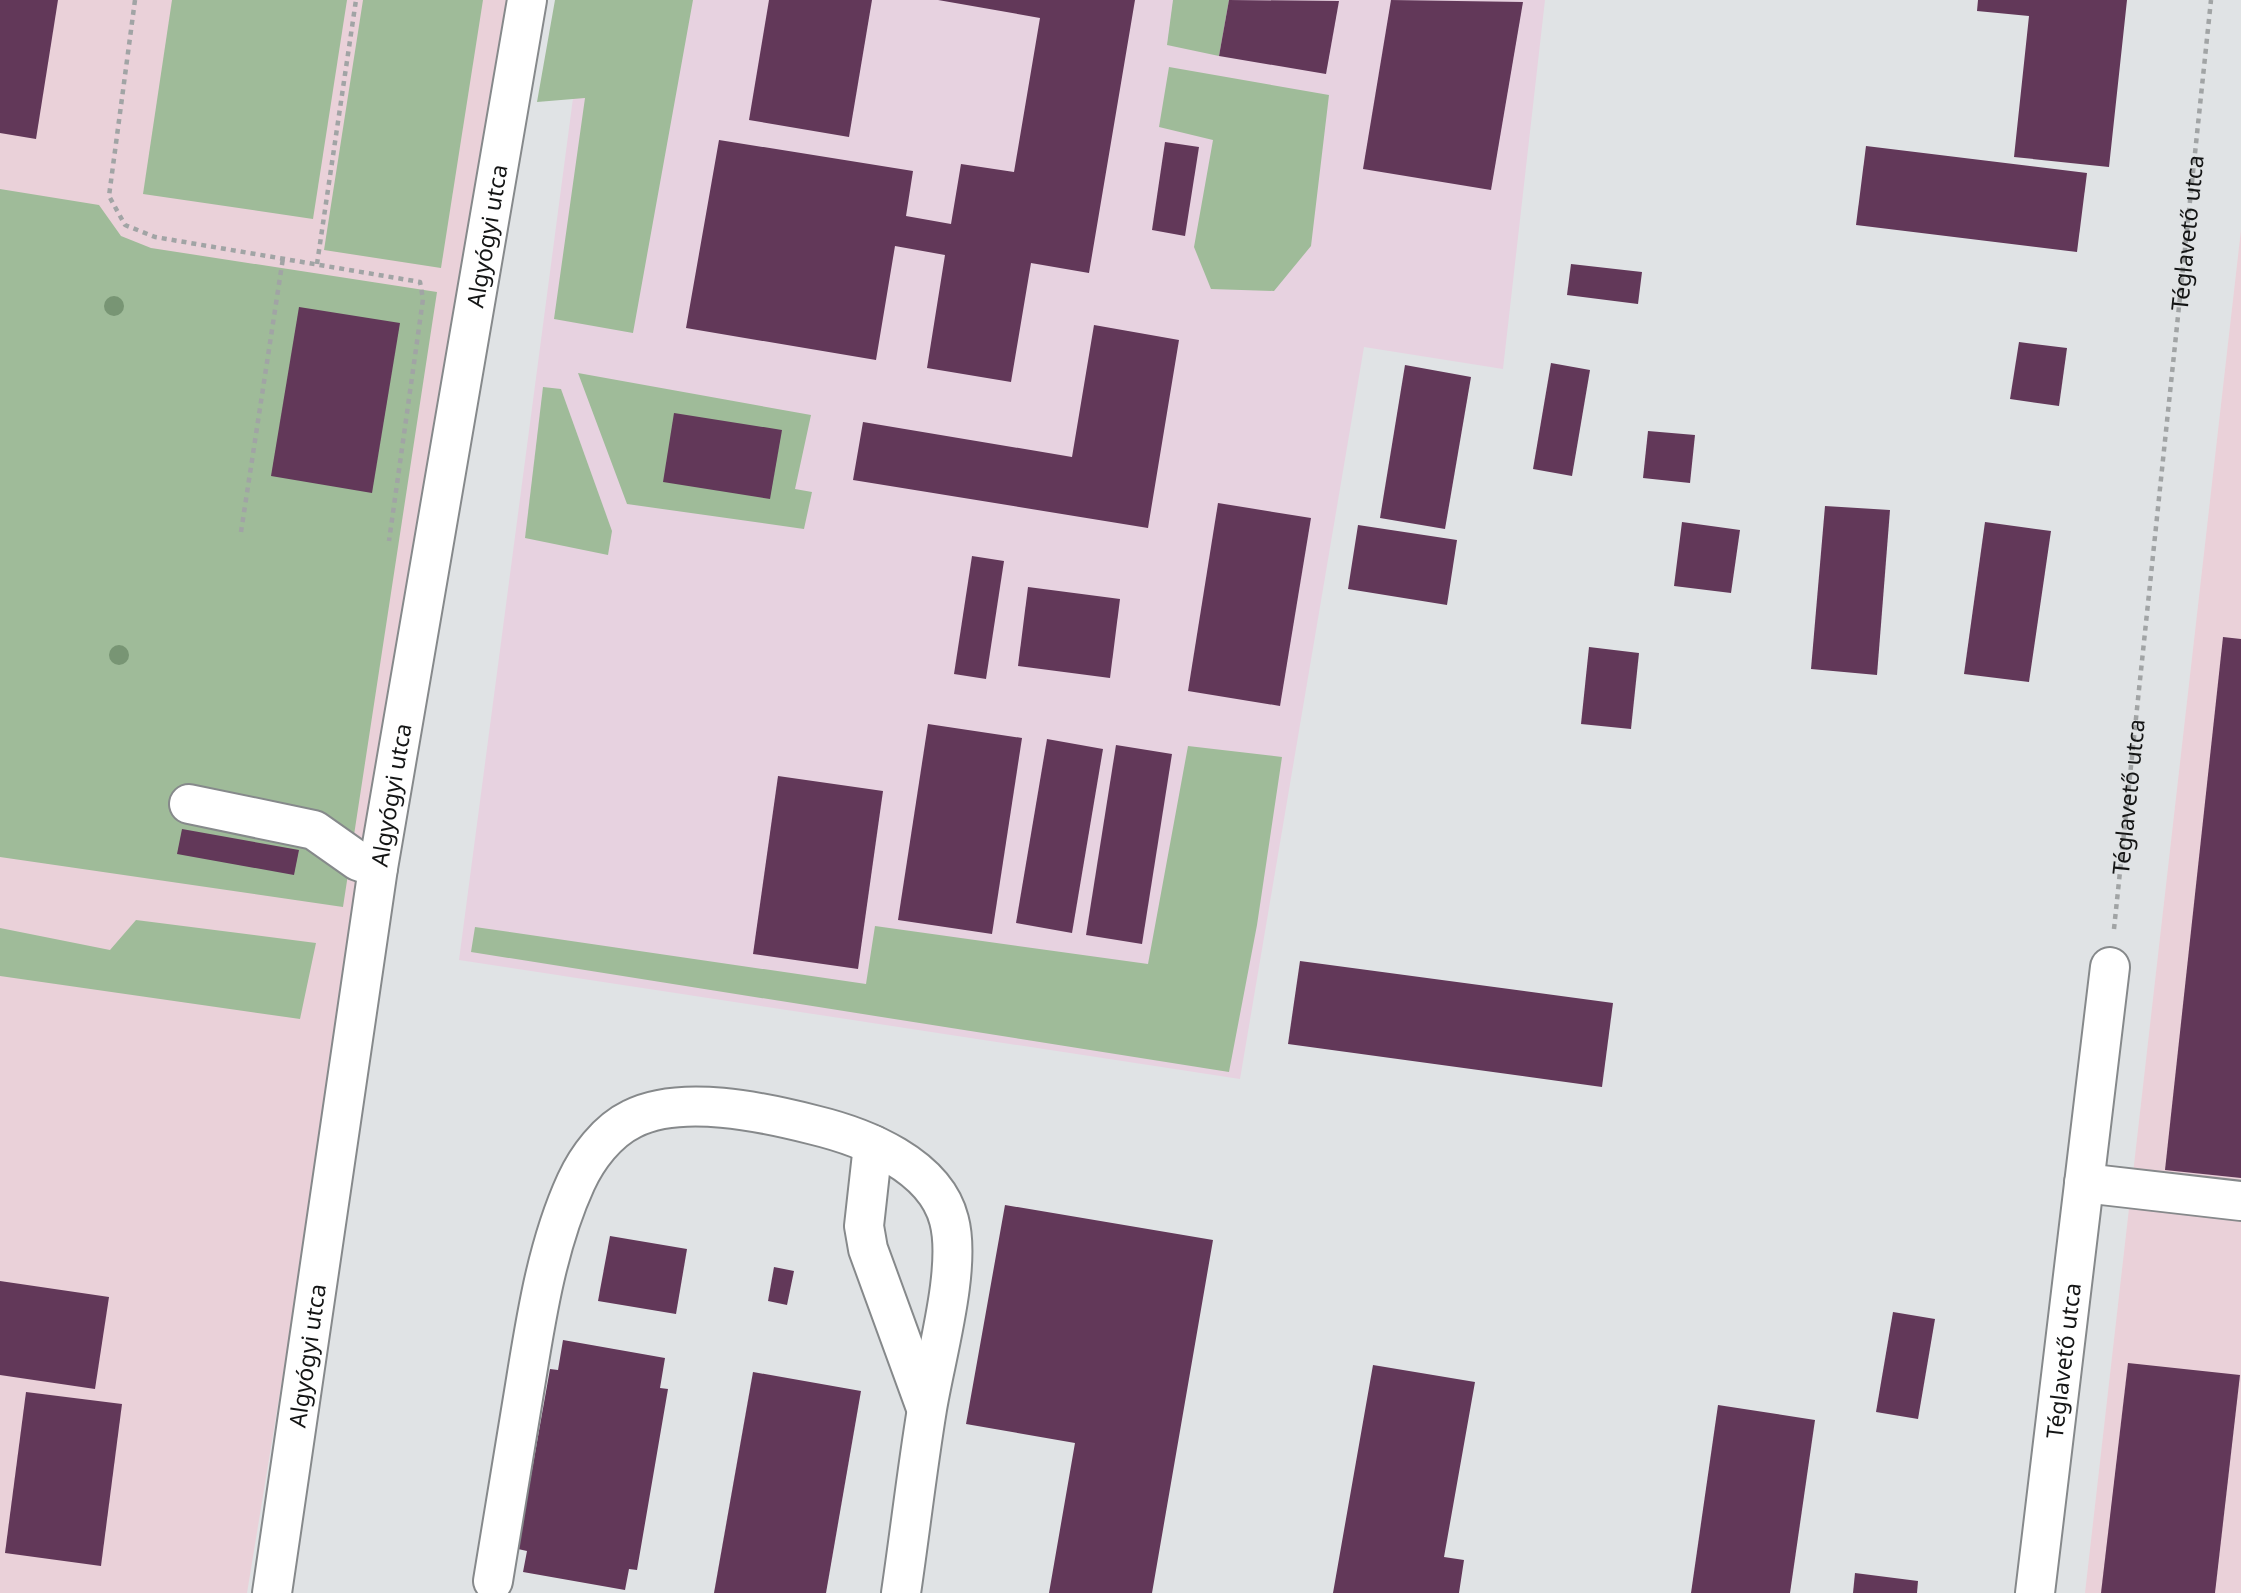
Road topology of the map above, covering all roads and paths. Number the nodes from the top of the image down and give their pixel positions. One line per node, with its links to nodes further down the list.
1 (135, 0): 5 (path)
2 (356, 0): 6 (path)
3 (527, 0): 10 (street, Algyógyi utca)
4 (2211, 0): 11 (path, Téglavető utca)
5 (283, 258): 6 (path); 7 (path)
6 (317, 264): 8 (path)
7 (241, 532)
8 (387, 551)
9 (189, 804): 10 (street)
10 (378, 869): 17 (street, Algyógyi utca)
11 (2110, 967): 13 (street, Téglavető utca)
12 (873, 1145): 15 (street); 15 (street); 16 (street)
13 (2084, 1183): 14 (street); 19 (street, Téglavető utca)
14 (2241, 1200)
15 (927, 1412): 18 (street)
16 (493, 1581)
17 (272, 1593)
18 (901, 1593)
19 (2035, 1593)

